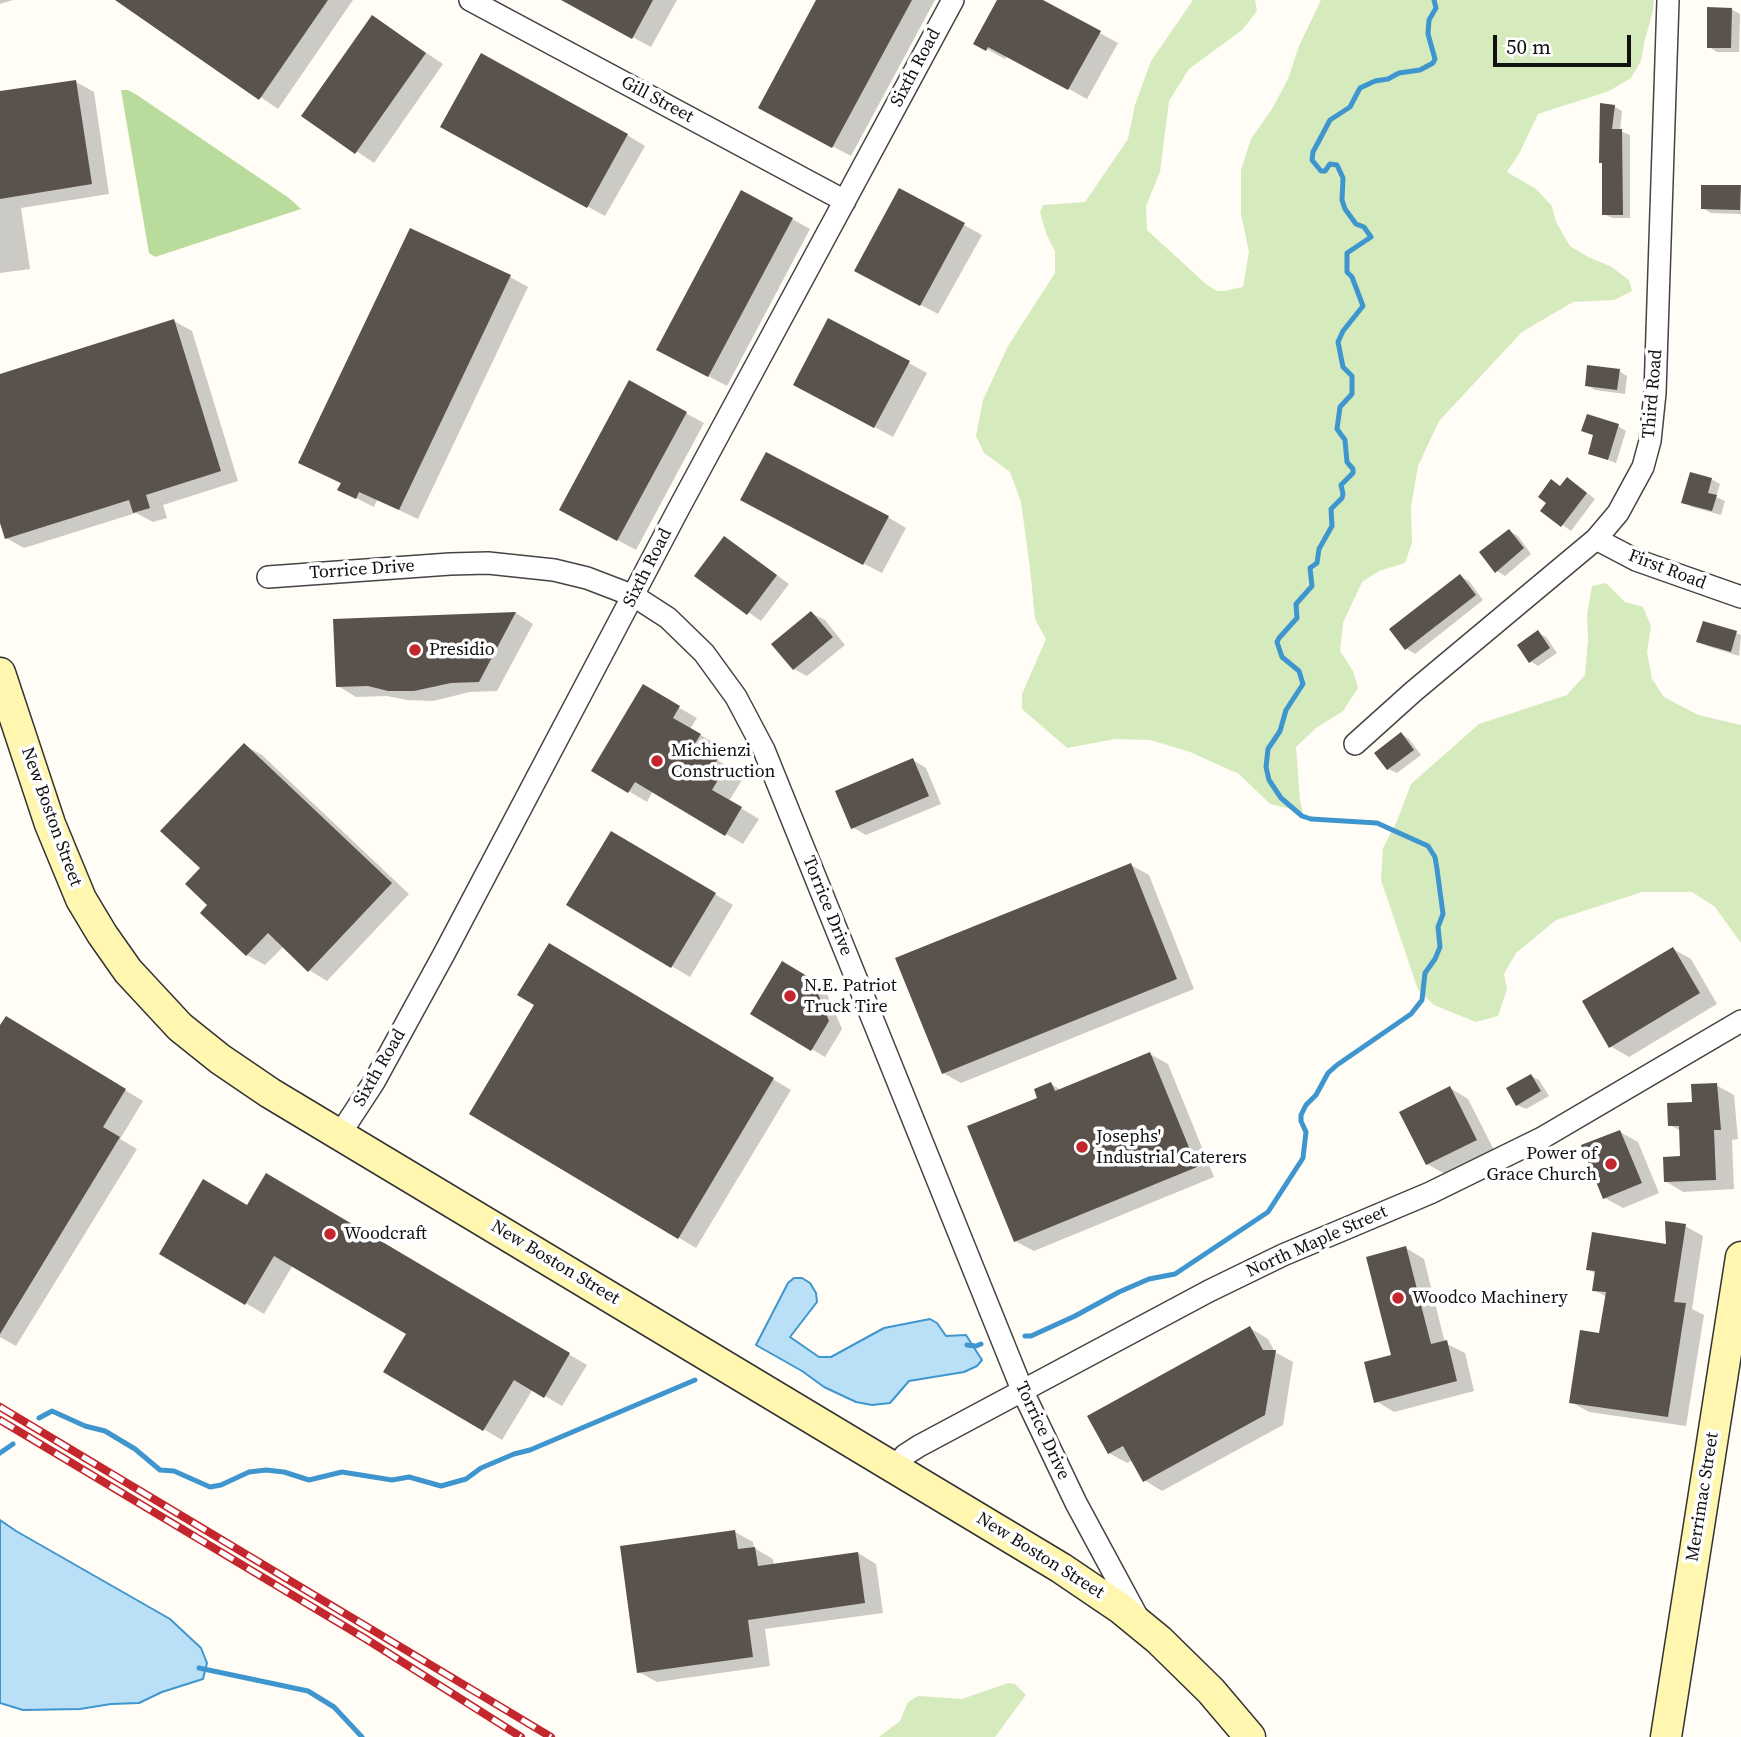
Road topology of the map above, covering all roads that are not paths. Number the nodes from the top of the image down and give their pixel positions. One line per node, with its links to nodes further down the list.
1 (470, 0): 4 (street, Gill Street)
2 (953, 0): 4 (street, Sixth Road)
3 (1668, 0): 5 (street, Third Road)
4 (845, 201): 7 (street, Sixth Road)
5 (1596, 539): 8 (street, First Road); 10 (street, Third Road)
6 (268, 577): 7 (street, Torrice Drive)
7 (634, 596): 12 (street, Sixth Road); 14 (street, Torrice Drive)
8 (1741, 597)
9 (0, 673): 12 (main road, New Boston Street)
10 (1354, 744)
11 (1741, 1021): 14 (street, North Maple Street)
12 (340, 1134): 15 (main road, New Boston Street)
13 (1741, 1257): 18 (main road, Merrimac Street)
14 (1023, 1392): 15 (street, North Maple Street); 16 (street, Torrice Drive)
15 (896, 1467): 16 (main road, New Boston Street)
16 (1142, 1626): 17 (main road, New Boston Street)
17 (1251, 1737)
18 (1666, 1737)

